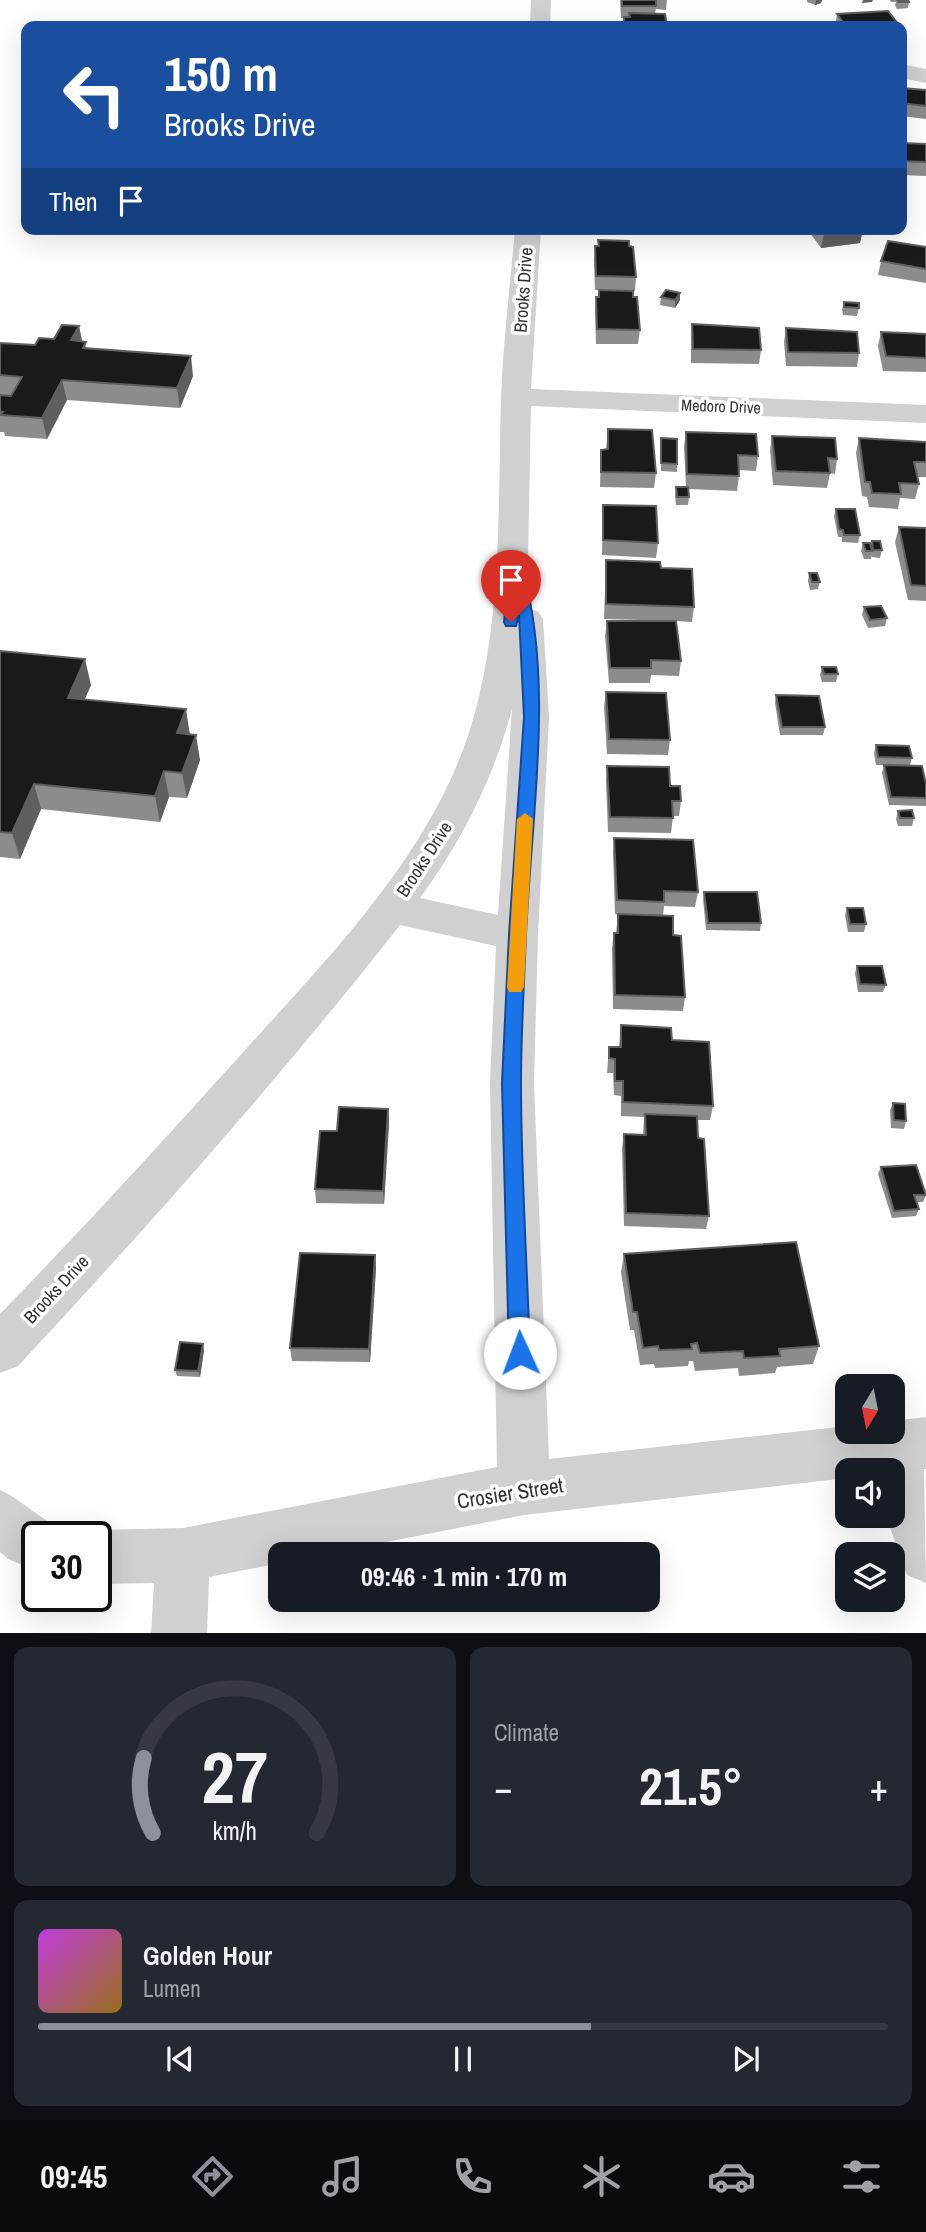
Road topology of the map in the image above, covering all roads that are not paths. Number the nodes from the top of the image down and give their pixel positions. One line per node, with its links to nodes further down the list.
1 (541, 0): 2 (street)
2 (540, 21)
3 (907, 72): 4 (street)
4 (926, 76)
5 (528, 235): 6 (street, Brooks Drive)
6 (516, 397): 7 (street, Medoro Drive); 8 (street, Brooks Drive)
7 (926, 414)
8 (515, 567): 9 (street, Brooks Drive); 10 (street)
9 (392, 908): 10 (street); 11 (street, Brooks Drive)
10 (517, 934): 13 (street)
11 (0, 1349)
12 (908, 1445): 13 (street, Crosier Street); 17 (street)
13 (524, 1488): 16 (street, Crosier Street)
14 (0, 1517): 15 (street)
15 (21, 1535)
16 (183, 1555): 18 (street, Crosier Street); 19 (street)
17 (926, 1556)
18 (112, 1557)
19 (179, 1633)

